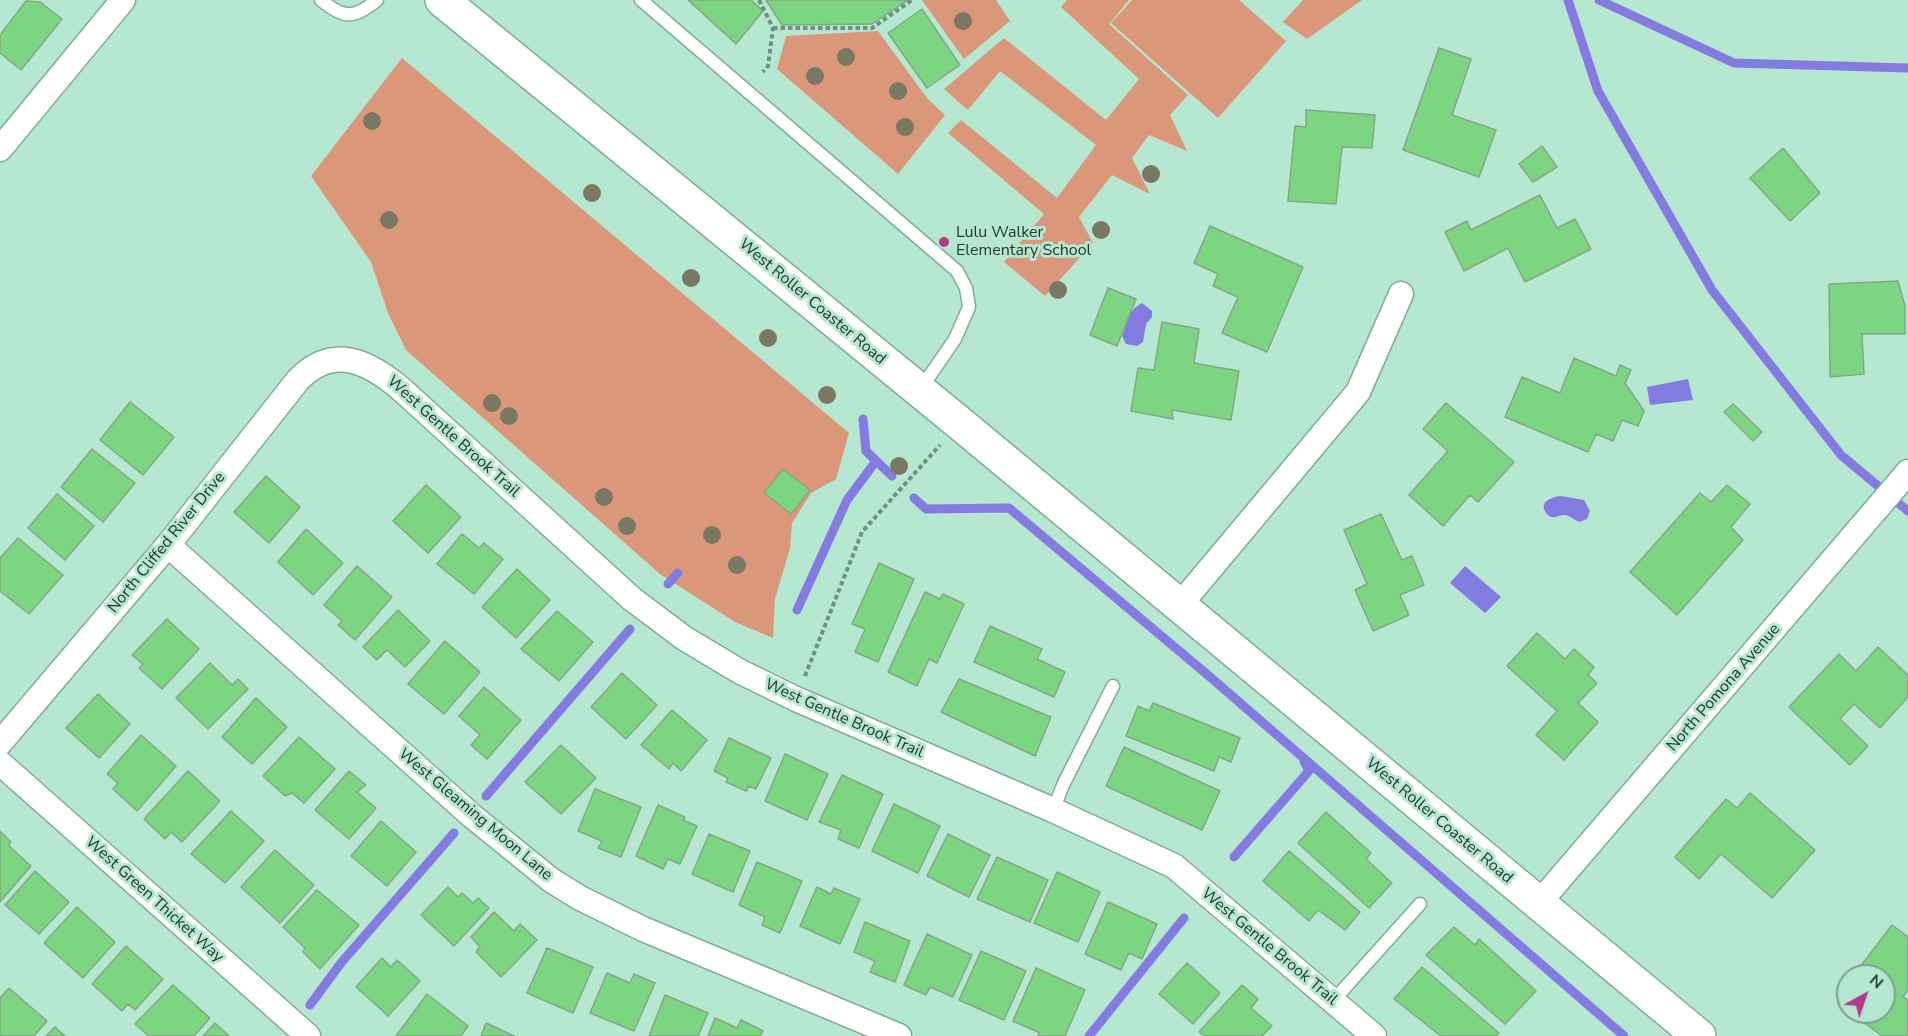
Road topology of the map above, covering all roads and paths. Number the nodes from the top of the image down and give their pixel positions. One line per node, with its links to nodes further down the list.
1 (123, 0): 10 (street)
2 (321, 0): 3 (lane)
3 (376, 0)
4 (442, 0): 13 (street, West Roller Coaster Road)
5 (641, 0): 13 (lane)
6 (759, 0): 8 (path)
7 (912, 0): 8 (path)
8 (773, 28): 9 (path)
9 (763, 72)
10 (0, 149)
11 (1401, 294): 17 (street)
12 (341, 351): 16 (street, North Cliffed River Drive); 19 (street, West Gentle Brook Trail)
13 (920, 391): 17 (street, West Roller Coaster Road)
14 (945, 440): 19 (path)
15 (1908, 472): 23 (street, North Pomona Avenue)
16 (168, 545): 20 (street, North Cliffed River Drive); 27 (street, West Gleaming Moon Lane)
17 (1179, 606): 23 (street, West Roller Coaster Road)
18 (1113, 686): 22 (lane)
19 (796, 699): 22 (street, West Gentle Brook Trail)
20 (0, 743)
21 (0, 763): 26 (street, West Green Thicket Way)
22 (1053, 810): 25 (street, West Gentle Brook Trail)
23 (1539, 903): 29 (street, West Roller Coaster Road)
24 (1420, 904): 25 (lane)
25 (1333, 1001): 28 (street, West Gentle Brook Trail)
26 (309, 1036)
27 (899, 1036)
28 (1374, 1036)
29 (1698, 1036)

